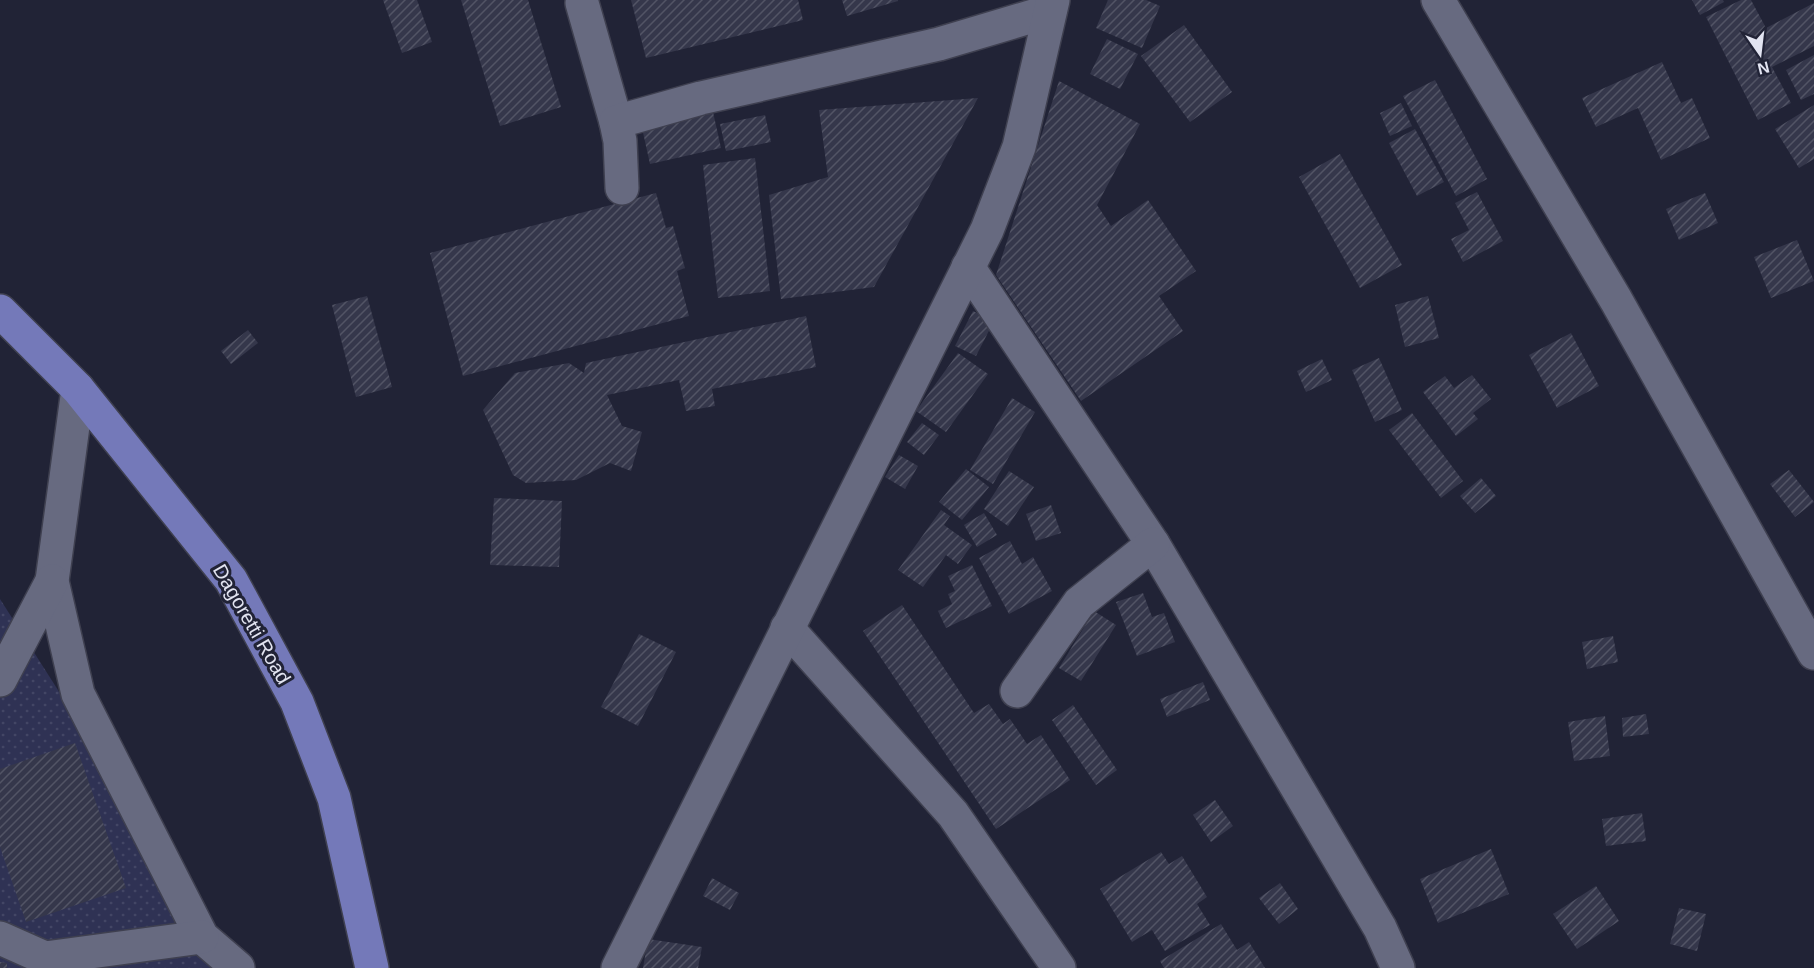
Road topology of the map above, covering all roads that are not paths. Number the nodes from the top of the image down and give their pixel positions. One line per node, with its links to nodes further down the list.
1 (1438, 0): 12 (street)
2 (582, 3): 4 (street)
3 (1051, 6): 4 (street); 6 (street)
4 (616, 122): 5 (street)
5 (622, 188)
6 (968, 267): 9 (street); 11 (street)
7 (0, 311): 8 (main road, Dagoretti Road)
8 (78, 389): 10 (street); 18 (main road, Dagoretti Road)
9 (1153, 544): 14 (street); 21 (street)
10 (52, 581): 13 (street); 15 (street)
11 (787, 628): 19 (street); 20 (street)
12 (1814, 653)
13 (0, 680)
14 (1017, 691)
15 (202, 937): 16 (street); 17 (street)
16 (0, 938)
17 (238, 968)
18 (372, 968)
19 (618, 968)
20 (1059, 968)
21 (1398, 968)

